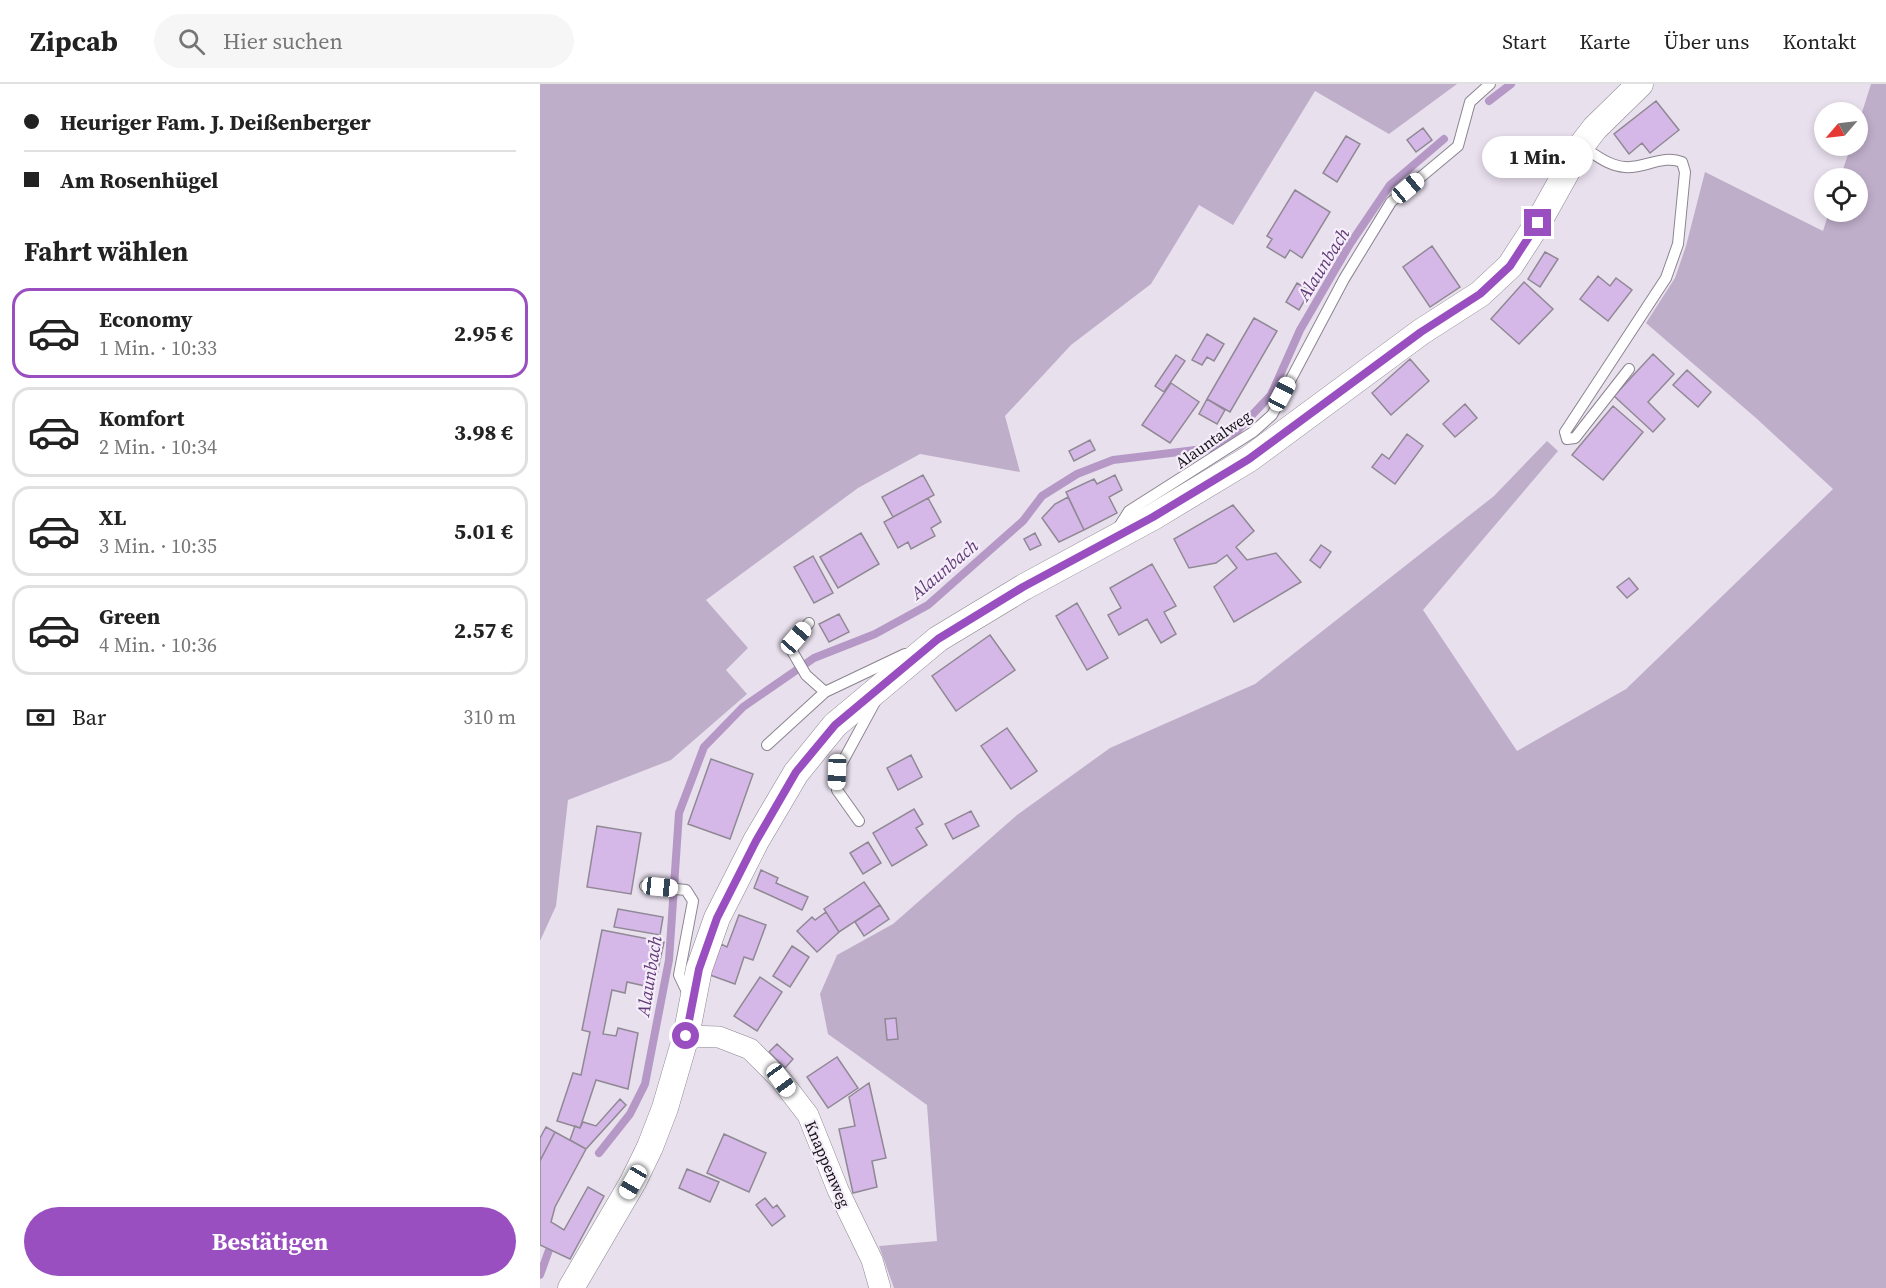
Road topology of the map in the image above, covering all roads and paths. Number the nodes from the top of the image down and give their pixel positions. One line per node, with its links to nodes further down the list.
1 (1490, 84): 5 (lane, Alauntalweg)
2 (1640, 84): 3 (street)
3 (1581, 146): 4 (lane); 5 (street)
4 (1629, 369)
5 (1112, 539): 7 (street)
6 (809, 623): 9 (lane)
7 (938, 639): 8 (street); 9 (lane)
8 (886, 682): 11 (lane); 13 (street)
9 (825, 692): 10 (lane)
10 (767, 745)
11 (859, 821)
12 (645, 886): 13 (lane)
13 (692, 1004): 14 (street)
14 (686, 1036): 15 (street); 16 (street, Knappenweg)
15 (571, 1288)
16 (880, 1288)

